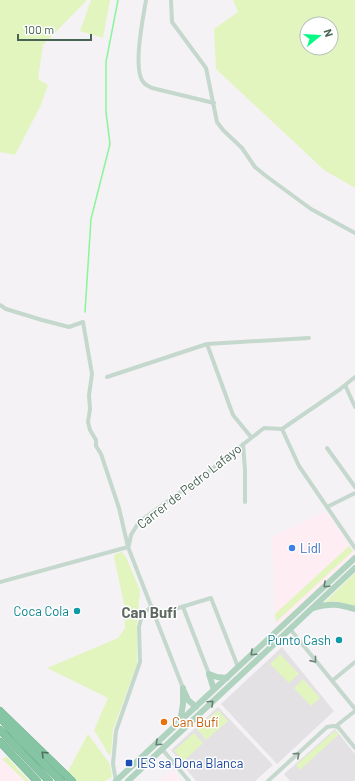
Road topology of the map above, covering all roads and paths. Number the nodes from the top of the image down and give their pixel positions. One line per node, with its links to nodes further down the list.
1 (146, 0): 3 (street)
2 (172, 0): 3 (street)
3 (214, 103): 4 (street)
4 (355, 233)
5 (0, 305): 20 (street)
6 (310, 338): 7 (street)
7 (207, 344): 8 (street); 13 (street)
8 (107, 377)
9 (355, 377): 10 (street)
10 (345, 385): 11 (street); 12 (street)
11 (355, 407)
12 (282, 429): 13 (street, Carrer de Pedro Lafayo); 19 (street)
13 (251, 438): 14 (street, Carrer de Pedro Lafayo)
14 (243, 444): 18 (street); 20 (street, Carrer de Pedro Lafayo)
15 (327, 448): 16 (street)
16 (355, 487)
17 (355, 493): 19 (street)
18 (245, 502)
19 (327, 507): 21 (street)
20 (128, 547): 24 (street); 25 (street)
21 (355, 548)
22 (355, 558): 32 (main road, one-way to 32)
23 (355, 568): 27 (main road)
24 (0, 582)
25 (152, 606): 29 (street); 55 (street)
26 (183, 607): 29 (street); 32 (street); 33 (street)
27 (312, 609): 28 (main road); 30 (main road)
28 (355, 609)
29 (155, 615): 36 (street)
30 (290, 629): 35 (street, one-way to 35); 48 (main road, one-way to 30)
31 (355, 662): 35 (street)
32 (238, 667): 34 (main road)
33 (209, 674): 34 (main road); 37 (main road)
34 (227, 678): 37 (main road)
35 (332, 681): 39 (street)
36 (183, 688): 38 (main road); 42 (main road)
37 (214, 690): 38 (main road)
38 (196, 707): 42 (main road)
39 (355, 710): 43 (street)
40 (0, 711): 54 (highway, one-way to 40)
41 (0, 717): 53 (highway)
42 (180, 722): 55 (main road, one-way to 55)
43 (336, 726): 47 (street); 57 (street, one-way to 43)
44 (0, 730): 52 (highway)
45 (0, 742): 51 (highway)
46 (0, 746): 50 (highway)
47 (355, 748)
48 (162, 749): 49 (main road); 56 (street)
49 (129, 780)
50 (31, 781)
51 (36, 781)
52 (49, 781)
53 (61, 781)
54 (72, 781)
55 (116, 781)
56 (189, 781)
57 (268, 781)

